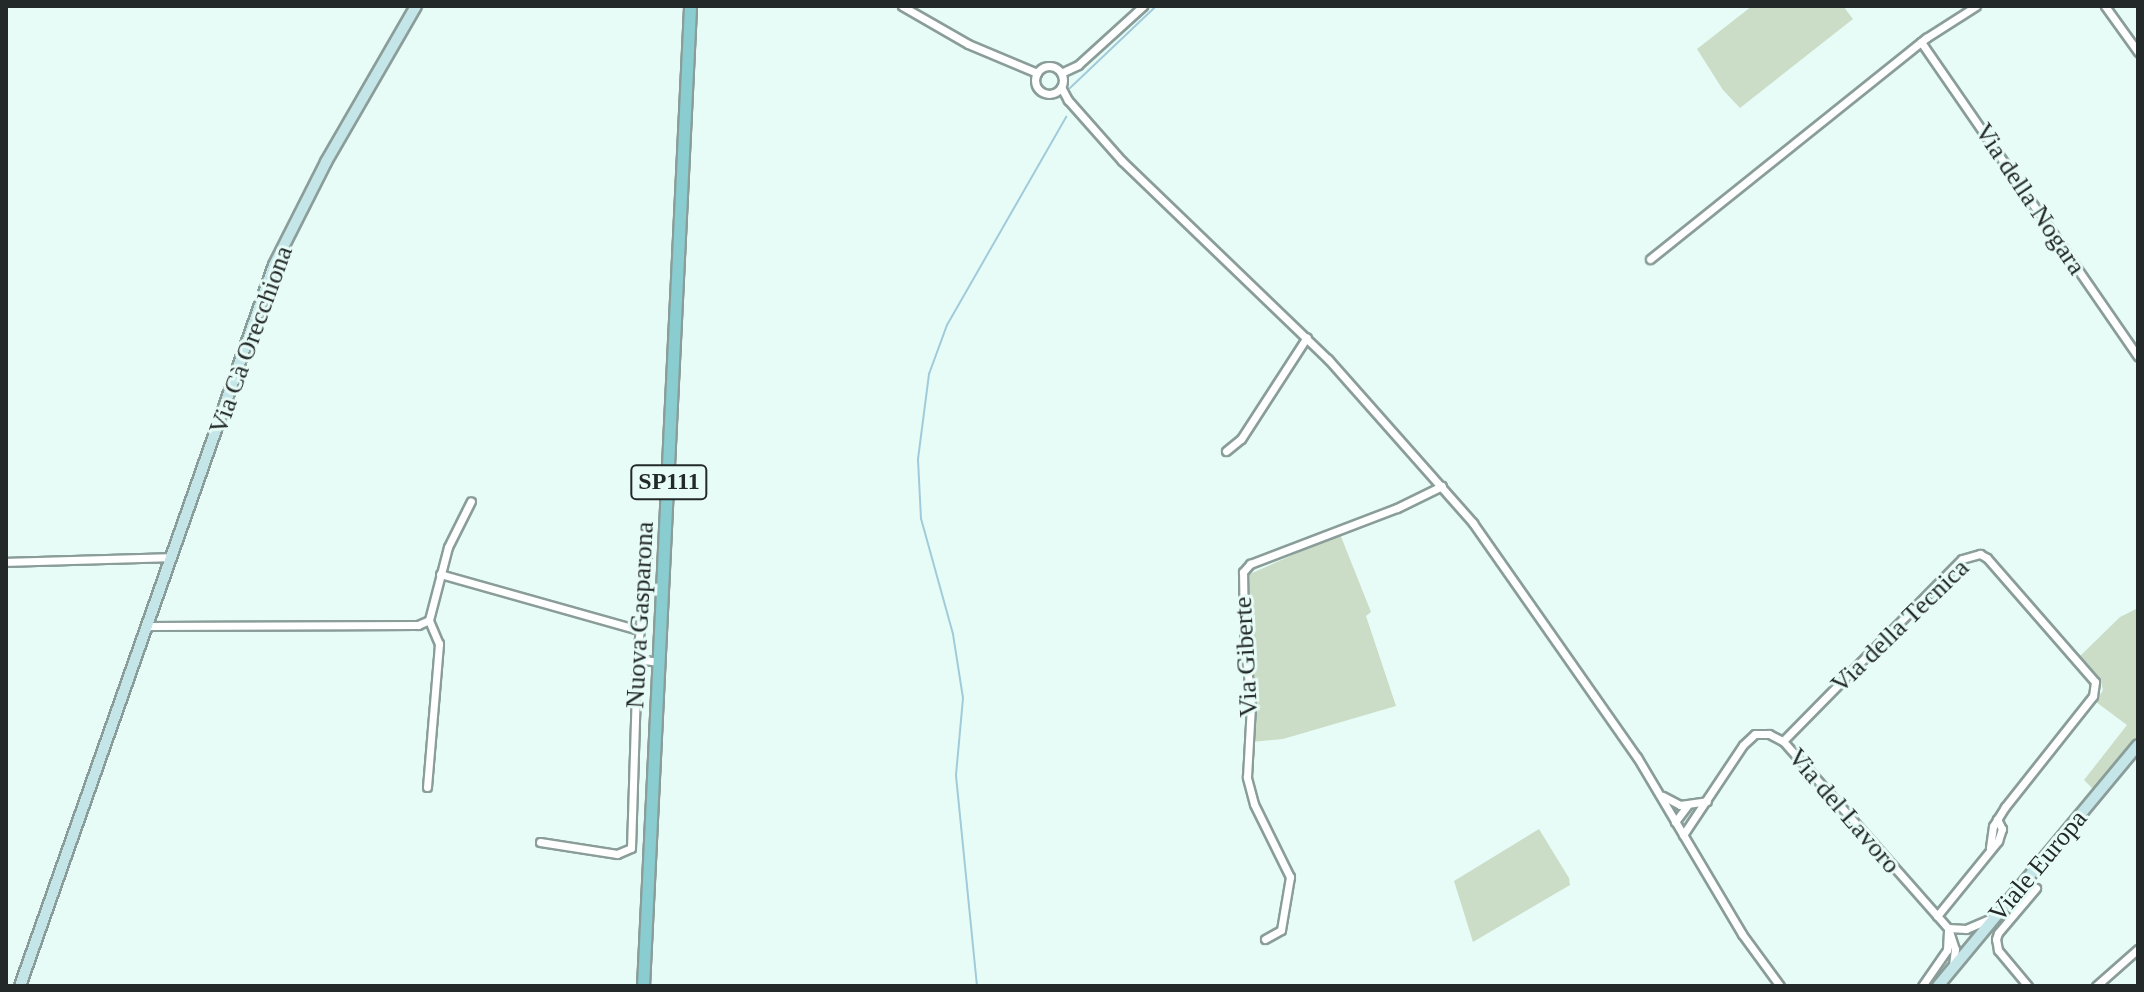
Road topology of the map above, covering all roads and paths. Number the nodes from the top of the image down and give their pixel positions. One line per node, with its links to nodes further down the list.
1 (416, 6): 20 (main road, Via Cà Orecchiona)
2 (690, 6): 27 (main road, Nuova Gasparona / SP111)
3 (902, 6): 7 (street)
4 (1143, 6): 11 (street)
5 (1976, 6): 8 (street)
6 (2105, 6): 9 (street)
7 (916, 10): 10 (street)
8 (1921, 42): 13 (street); 15 (street, Via della Nogara)
9 (2138, 52)
10 (1037, 73): 11 (street); 12 (street)
11 (1061, 73): 12 (street)
12 (1061, 87): 14 (street)
13 (1650, 259)
14 (1307, 337): 16 (street); 17 (street)
15 (2138, 356)
16 (1226, 451)
17 (1442, 486): 31 (street); 42 (street, Via Giberte)
18 (471, 501): 22 (street)
19 (647, 552): 25 (street)
20 (174, 557): 21 (street); 24 (main road, Via Cà Orecchiona)
21 (6, 562)
22 (440, 574): 23 (street); 25 (street)
23 (429, 620): 24 (street); 30 (street)
24 (148, 626): 45 (main road, Via Cà Orecchiona)
25 (639, 630): 26 (street)
26 (637, 659): 27 (street); 37 (street)
27 (659, 662): 46 (main road, Nuova Gasparona / SP111)
28 (1783, 741): 32 (street, Via del Lavoro); 39 (street, Via del Lavoro); 39 (street, Via della Tecnica)
29 (2138, 745): 40 (main road, Viale Europa)
30 (427, 787)
31 (1660, 794): 33 (street); 35 (street)
32 (1707, 801): 33 (street); 34 (street, Via del Lavoro)
33 (1688, 805): 35 (street)
34 (1694, 819): 35 (street); 36 (street, Via del Lavoro)
35 (1675, 822): 36 (street)
36 (1683, 835): 47 (street)
37 (540, 842)
38 (2036, 888): 50 (street)
39 (1937, 916): 41 (street, Via del Lavoro)
40 (1995, 916): 41 (street); 44 (main road, Viale Europa)
41 (1948, 928): 44 (street); 48 (street)
42 (1265, 939)
43 (2138, 949): 51 (street)
44 (1953, 968): 49 (main road, Viale Europa)
45 (20, 986)
46 (645, 986)
47 (1780, 986)
48 (1922, 986)
49 (1938, 986)
50 (2028, 986)
51 (2096, 986)

